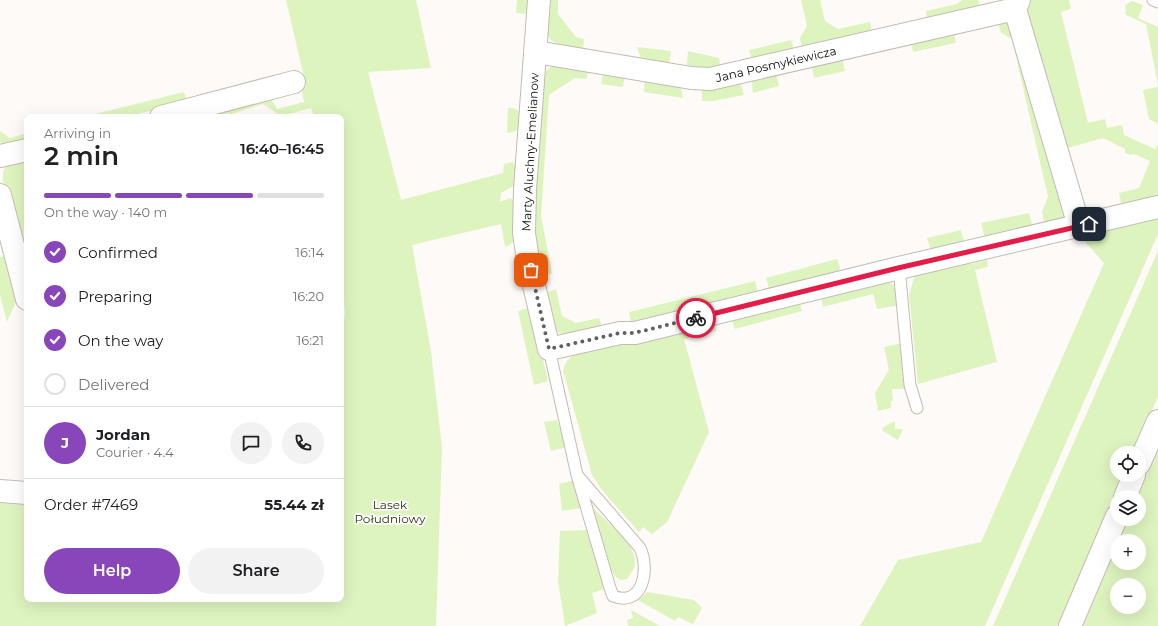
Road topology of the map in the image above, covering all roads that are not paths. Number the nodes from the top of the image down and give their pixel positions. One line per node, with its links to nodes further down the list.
1 (539, 0): 5 (street, Marty Aluchny-Emelianow)
2 (1153, 0): 3 (lane)
3 (1158, 2)
4 (1017, 5): 5 (street, Jana Posmykiewicza); 12 (street, Jana Posmykiewicza)
5 (536, 52): 15 (street, Marty Aluchny-Emelianow)
6 (294, 82): 7 (street)
7 (178, 114)
8 (24, 151): 9 (street)
9 (0, 156)
10 (0, 195): 14 (street)
11 (1158, 207): 12 (street)
12 (1079, 226): 13 (street)
13 (898, 268): 15 (street); 16 (lane)
14 (24, 287)
15 (549, 349): 19 (lane)
16 (917, 408)
17 (1158, 420): 18 (street)
18 (1146, 448)
19 (578, 474): 19 (lane)
20 (0, 491): 21 (street)
21 (24, 493)
22 (1113, 526): 23 (street)
23 (1070, 626)

